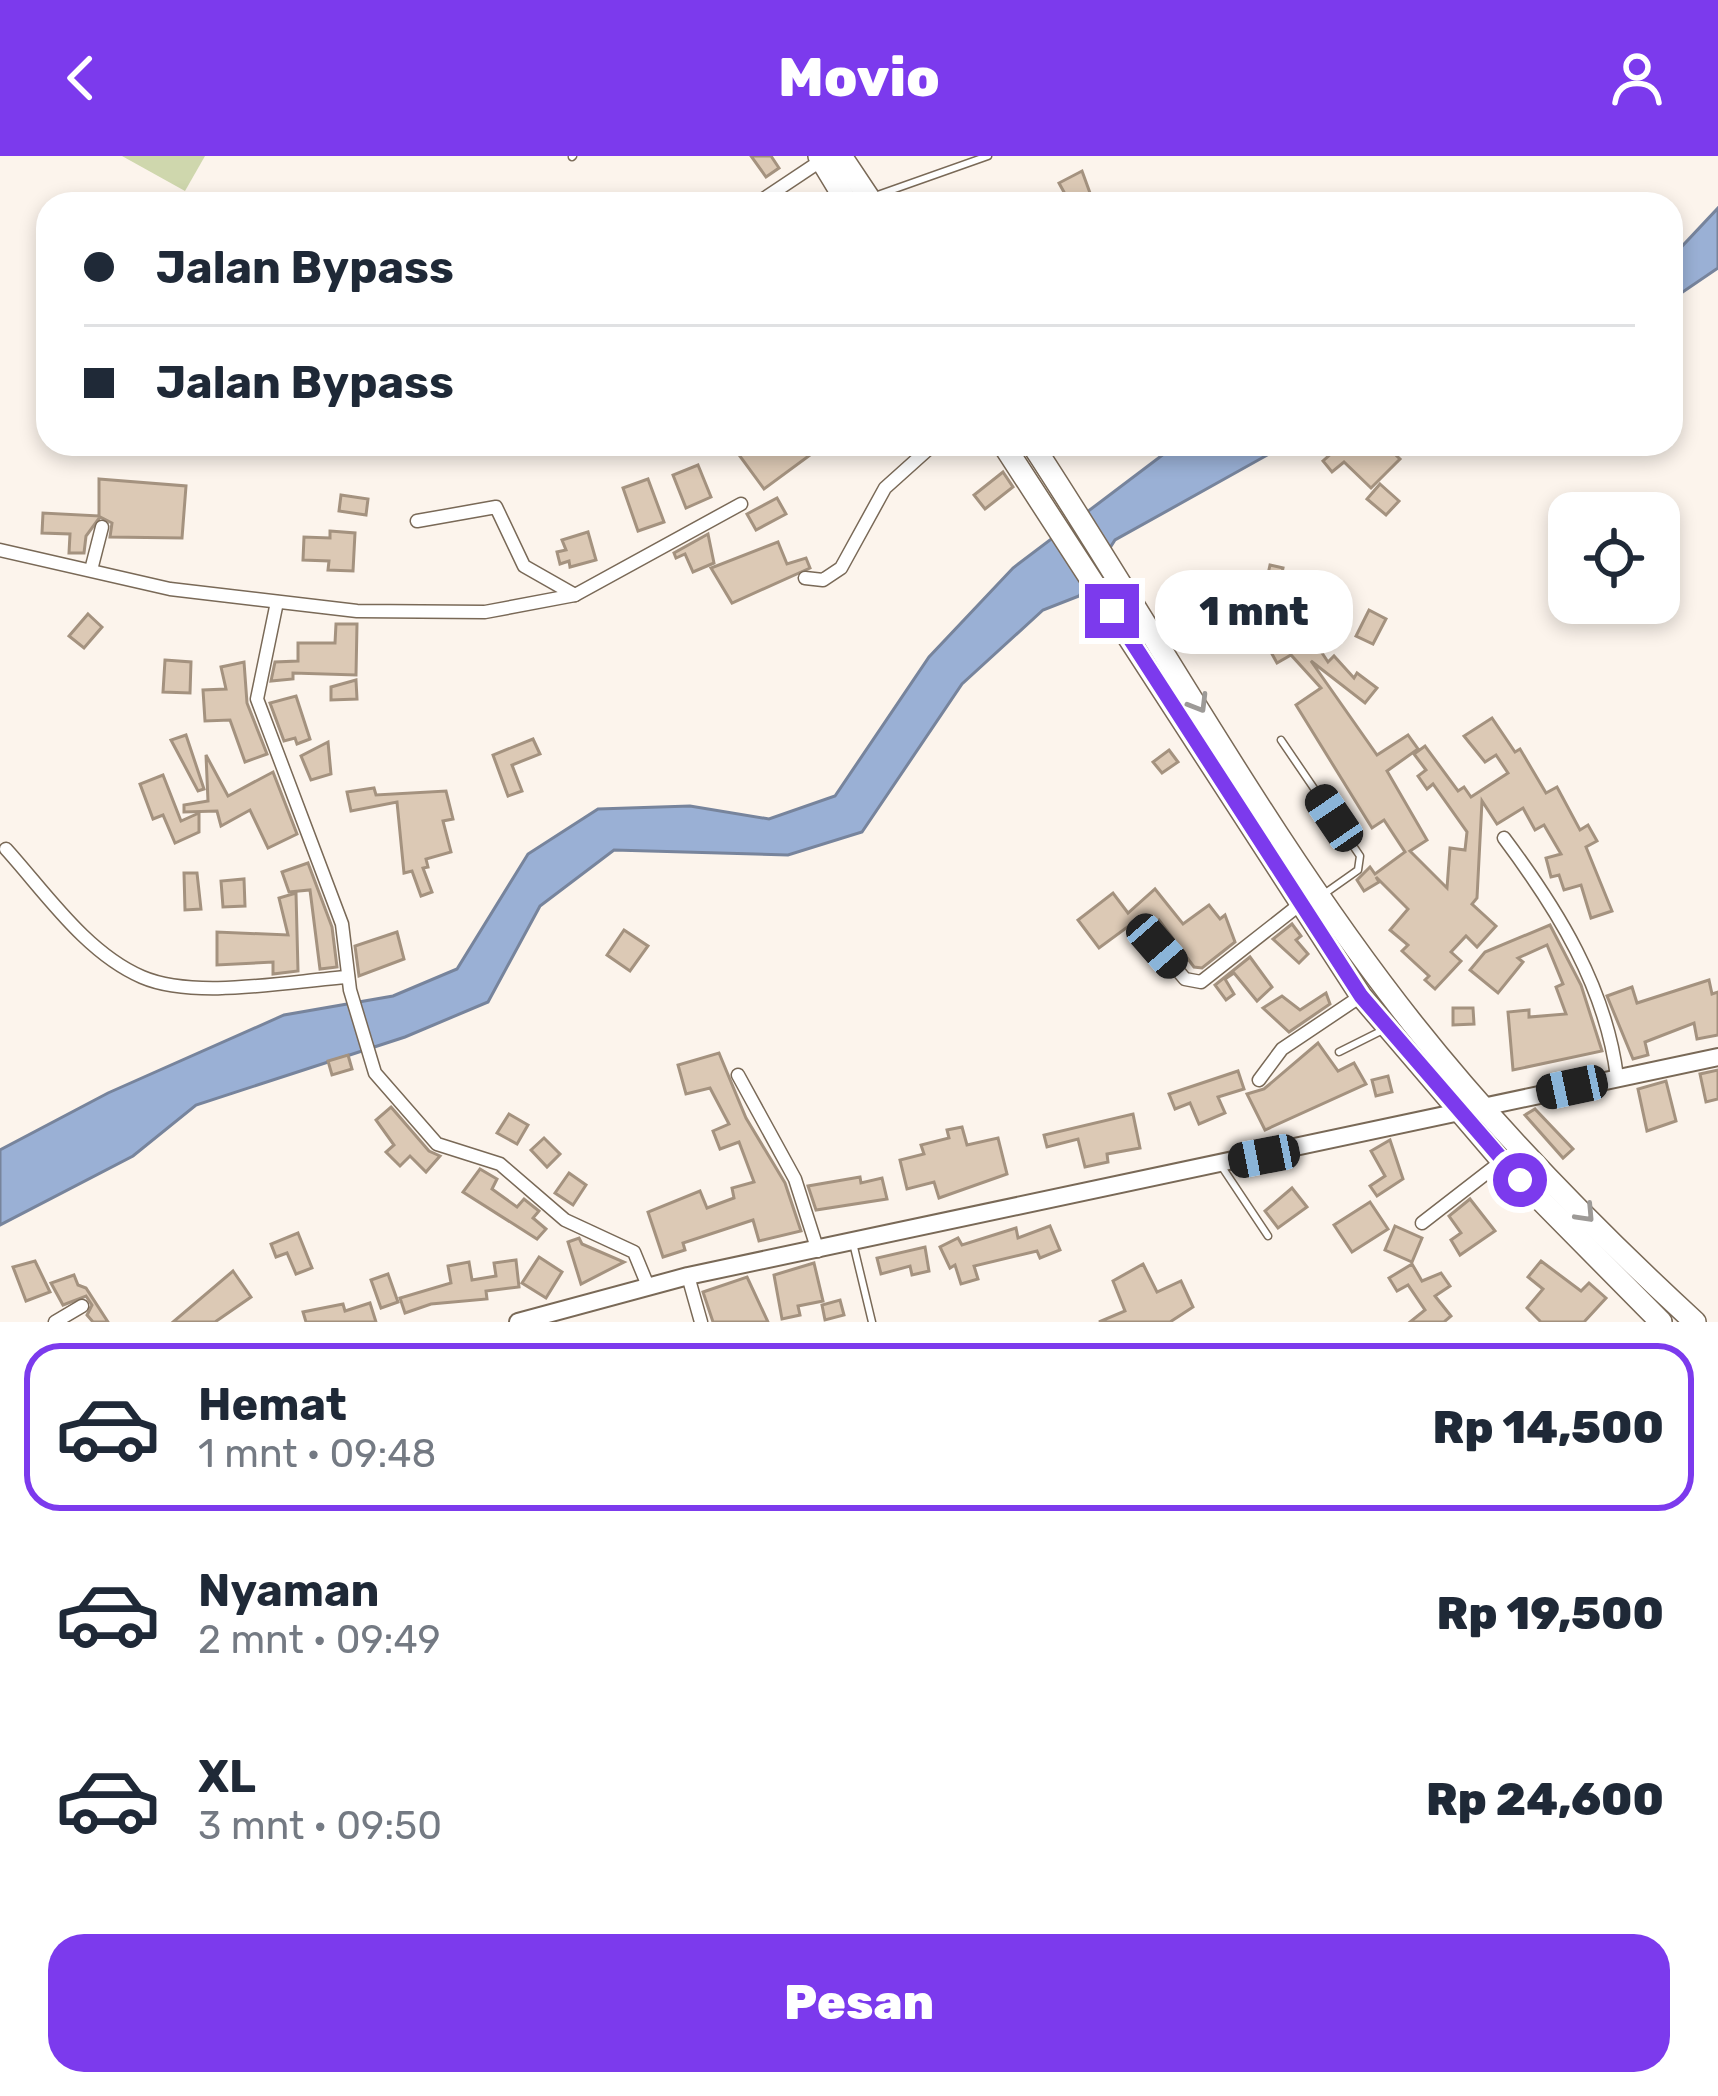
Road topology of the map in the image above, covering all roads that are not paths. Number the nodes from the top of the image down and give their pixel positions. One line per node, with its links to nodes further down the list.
1 (988, 156): 5 (lane)
2 (827, 157): 3 (street); 4 (highway)
3 (774, 192)
4 (855, 192)
5 (890, 192)
6 (921, 456): 14 (street)
7 (1012, 456): 20 (highway)
8 (1040, 456): 20 (highway, one-way to 20)
9 (741, 504): 15 (street)
10 (417, 521): 15 (street)
11 (102, 527): 13 (street)
12 (0, 550): 13 (street)
13 (91, 570): 16 (street)
14 (805, 578)
15 (575, 595): 16 (street)
16 (277, 602): 24 (street)
17 (1280, 740): 21 (lane)
18 (1504, 838): 30 (street)
19 (6, 849): 24 (street)
20 (1276, 849): 21 (highway); 22 (highway)
21 (1321, 896): 32 (highway)
22 (1299, 905): 23 (street); 25 (highway)
23 (1157, 946)
24 (349, 984): 41 (street)
25 (1361, 996): 26 (highway); 31 (street)
26 (1386, 1029): 27 (lane); 33 (highway)
27 (1339, 1052)
28 (1718, 1057): 30 (street)
29 (738, 1076): 39 (street)
30 (1617, 1077): 32 (street)
31 (1258, 1080)
32 (1484, 1106): 33 (street); 48 (highway, one-way to 48)
33 (1459, 1110): 34 (highway); 35 (street)
34 (1502, 1161): 36 (street); 47 (highway)
35 (1220, 1165): 37 (lane); 38 (street)
36 (1422, 1222)
37 (1268, 1236)
38 (853, 1244): 39 (street); 46 (lane)
39 (818, 1251): 40 (street)
40 (688, 1276): 41 (street); 45 (street)
41 (648, 1286): 44 (street)
42 (82, 1306): 43 (street)
43 (55, 1322)
44 (518, 1322)
45 (701, 1322)
46 (872, 1322)
47 (1661, 1322)
48 (1695, 1322)

